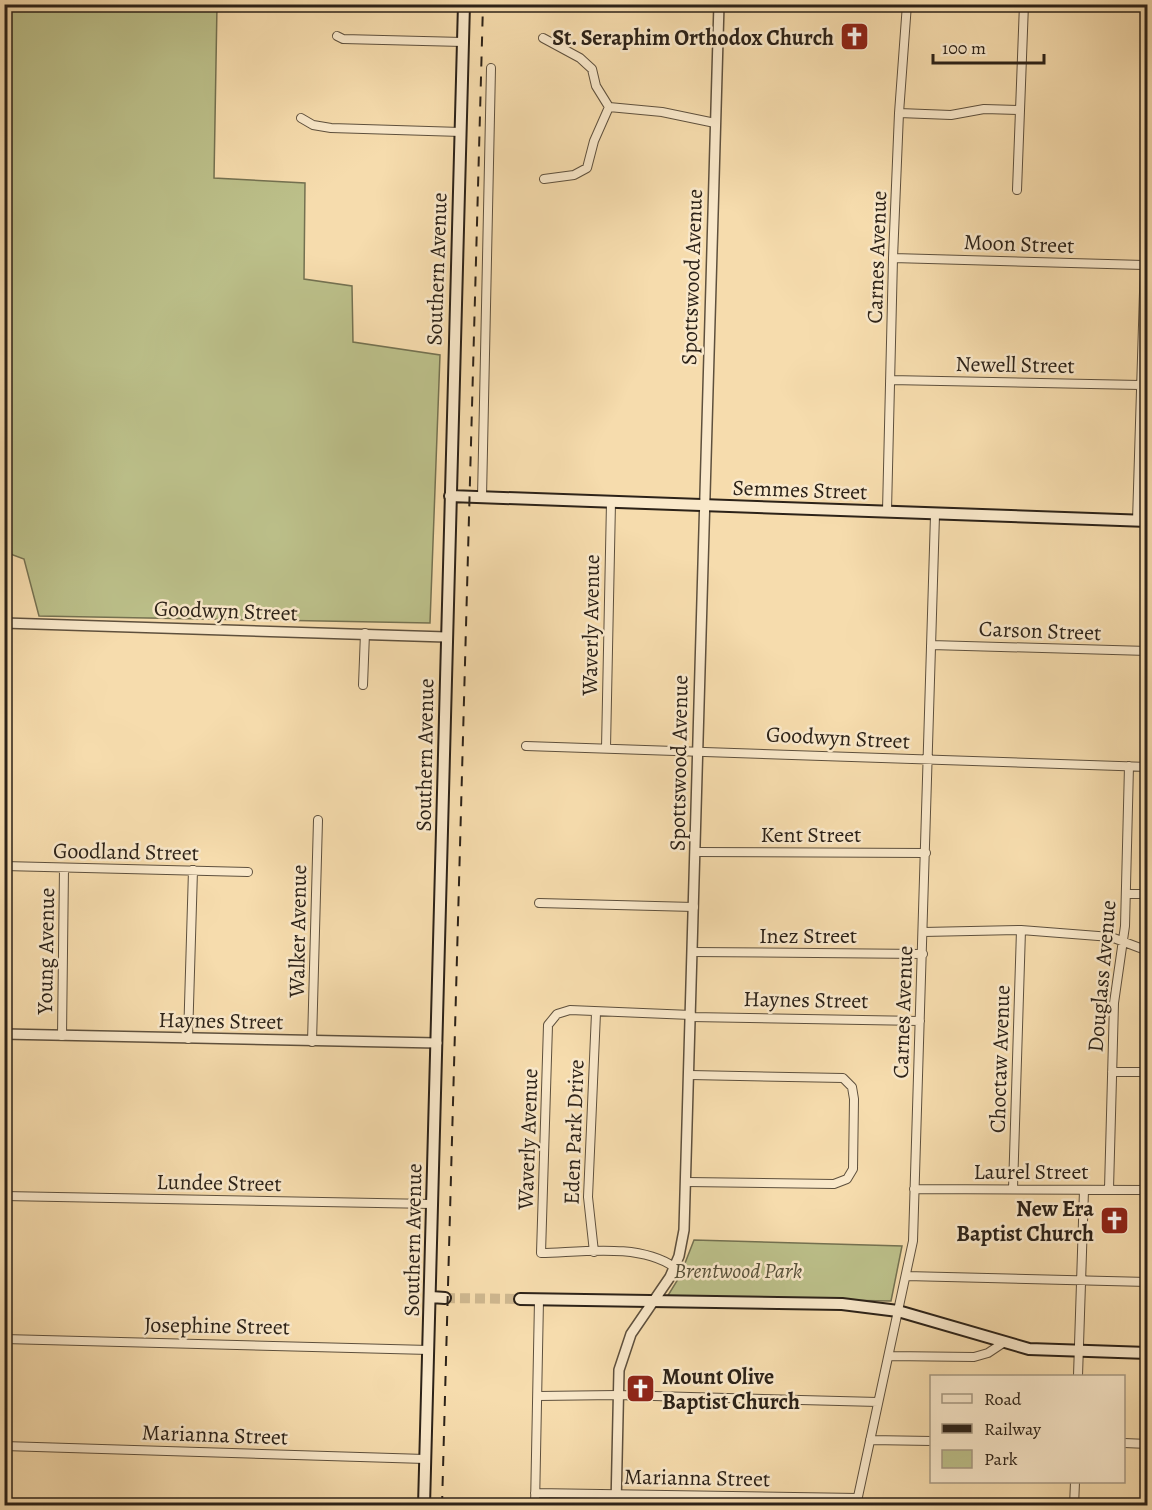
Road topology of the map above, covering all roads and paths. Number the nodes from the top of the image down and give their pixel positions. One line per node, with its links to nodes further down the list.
1 (464, 4): 7 (main road, Southern Avenue)
2 (719, 4): 13 (street, Spottswood Avenue)
3 (907, 4): 11 (street, Carnes Avenue)
4 (1024, 4): 10 (street)
5 (337, 36): 7 (street)
6 (543, 38): 9 (street)
7 (463, 42): 14 (main road, Southern Avenue)
8 (491, 68): 23 (street)
9 (609, 106): 13 (street); 16 (street)
10 (1020, 110): 11 (street); 17 (street)
11 (899, 113): 18 (street, Carnes Avenue)
12 (301, 118): 14 (street)
13 (715, 123): 25 (street, Spottswood Avenue)
14 (461, 132): 22 (main road, Southern Avenue)
15 (1148, 162): 19 (street)
16 (544, 179)
17 (1017, 190)
18 (893, 258): 19 (street, Moon Street); 20 (street, Carnes Avenue)
19 (1144, 265): 21 (street)
20 (890, 380): 21 (street, Newell Street); 26 (street, Carnes Avenue)
21 (1140, 385): 28 (street)
22 (450, 496): 23 (main road, Semmes Street); 31 (main road, Southern Avenue)
23 (482, 497): 24 (main road, Semmes Street)
24 (611, 502): 25 (main road, Semmes Street); 36 (street, Waverly Avenue)
25 (703, 505): 26 (main road, Semmes Street); 37 (street, Spottswood Avenue)
26 (887, 511): 27 (main road, Semmes Street)
27 (935, 514): 28 (main road, Semmes Street); 32 (street, Carnes Avenue)
28 (1142, 521)
29 (4, 623): 30 (street, Goodwyn Street)
30 (365, 633): 31 (street, Goodwyn Street); 34 (street)
31 (446, 637): 66 (main road, Southern Avenue)
32 (931, 645): 33 (street, Carson Street); 38 (street, Carnes Avenue)
33 (1148, 651)
34 (363, 685)
35 (526, 746): 36 (street, Goodwyn Street)
36 (606, 748): 37 (street, Goodwyn Street)
37 (698, 751): 38 (street, Goodwyn Street); 42 (street, Spottswood Avenue)
38 (927, 761): 39 (street, Goodwyn Street); 43 (street, Carnes Avenue)
39 (1129, 766): 40 (street, Goodwyn Street); 48 (street, Douglass Avenue)
40 (1148, 767)
41 (318, 820): 65 (street, Walker Avenue)
42 (696, 852): 43 (street, Kent Street); 51 (street, Spottswood Avenue)
43 (926, 853): 53 (street, Carnes Avenue)
44 (4, 866): 45 (street, Goodland Street)
45 (64, 868): 46 (street, Goodland Street); 63 (street, Young Avenue)
46 (193, 870): 47 (street, Goodland Street); 64 (street)
47 (248, 872)
48 (1126, 894): 49 (street); 54 (street, Douglass Avenue)
49 (1148, 894)
50 (539, 903): 51 (street)
51 (694, 907): 56 (street, Spottswood Avenue)
52 (1021, 930): 53 (street); 54 (street); 72 (street, Choctaw Avenue)
53 (922, 932): 57 (street, Carnes Avenue)
54 (1124, 940): 55 (street); 67 (street, Douglass Avenue)
55 (1148, 951)
56 (693, 952): 57 (street, Inez Street); 59 (street, Spottswood Avenue)
57 (922, 954): 60 (street, Carnes Avenue)
58 (596, 1013): 59 (street, Haynes Street); 61 (street, Haynes Street); 78 (street, Eden Park Drive)
59 (691, 1016): 60 (street, Haynes Street); 69 (street, Spottswood Avenue)
60 (920, 1021): 71 (street, Carnes Avenue)
61 (548, 1025): 78 (street, Waverly Avenue)
62 (4, 1034): 63 (street, Haynes Street)
63 (62, 1036): 64 (street, Haynes Street)
64 (188, 1039): 65 (street, Haynes Street)
65 (312, 1042): 66 (street, Haynes Street)
66 (437, 1043): 77 (main road, Southern Avenue)
67 (1112, 1072): 68 (street); 73 (street, Douglass Avenue)
68 (1148, 1072)
69 (690, 1075): 70 (street, Spottswood Avenue); 70 (street)
70 (687, 1182): 79 (street, Spottswood Avenue)
71 (914, 1189): 72 (street, Laurel Street); 80 (street, Carnes Avenue)
72 (1013, 1189): 74 (street, Laurel Street)
73 (1109, 1189): 74 (street, Laurel Street); 75 (street, Laurel Street)
74 (1084, 1190): 81 (street)
75 (1148, 1190)
76 (4, 1196): 77 (street, Lundee Street)
77 (432, 1204): 83 (main road, Southern Avenue)
78 (594, 1252): 79 (street)
79 (674, 1267): 87 (street, Spottswood Avenue)
80 (906, 1276): 81 (street); 88 (street, Carnes Avenue)
81 (1080, 1281): 82 (street); 92 (street)
82 (1148, 1282)
83 (431, 1298): 84 (main road); 91 (main road, Southern Avenue)
84 (445, 1298)
85 (520, 1299): 86 (main road)
86 (539, 1300): 87 (main road); 97 (street)
87 (653, 1302): 88 (main road); 96 (street, Spottswood Avenue)
88 (898, 1311): 90 (main road); 94 (street, Carnes Avenue)
89 (4, 1339): 91 (street, Josephine Street)
90 (1003, 1343): 92 (main road); 94 (street)
91 (429, 1350): 104 (main road, Southern Avenue)
92 (1079, 1351): 93 (main road); 95 (street)
93 (1148, 1353)
94 (889, 1356): 98 (street, Carnes Avenue)
95 (1078, 1375)
96 (617, 1395): 97 (street); 98 (street); 107 (street, Spottswood Avenue)
97 (538, 1396): 106 (street)
98 (878, 1402): 99 (street, Carnes Avenue)
99 (870, 1440): 100 (street); 108 (street, Carnes Avenue)
100 (930, 1441)
101 (1125, 1443): 102 (street)
102 (1148, 1444)
103 (4, 1446): 104 (street, Marianna Street)
104 (425, 1459): 109 (main road, Southern Avenue)
105 (1075, 1483): 112 (street)
106 (536, 1493): 107 (street, Marianna Street); 110 (street)
107 (616, 1494): 108 (street, Marianna Street); 111 (street, Spottswood Avenue)
108 (857, 1502)
109 (424, 1506)
110 (535, 1506)
111 (616, 1506)
112 (1074, 1506)

